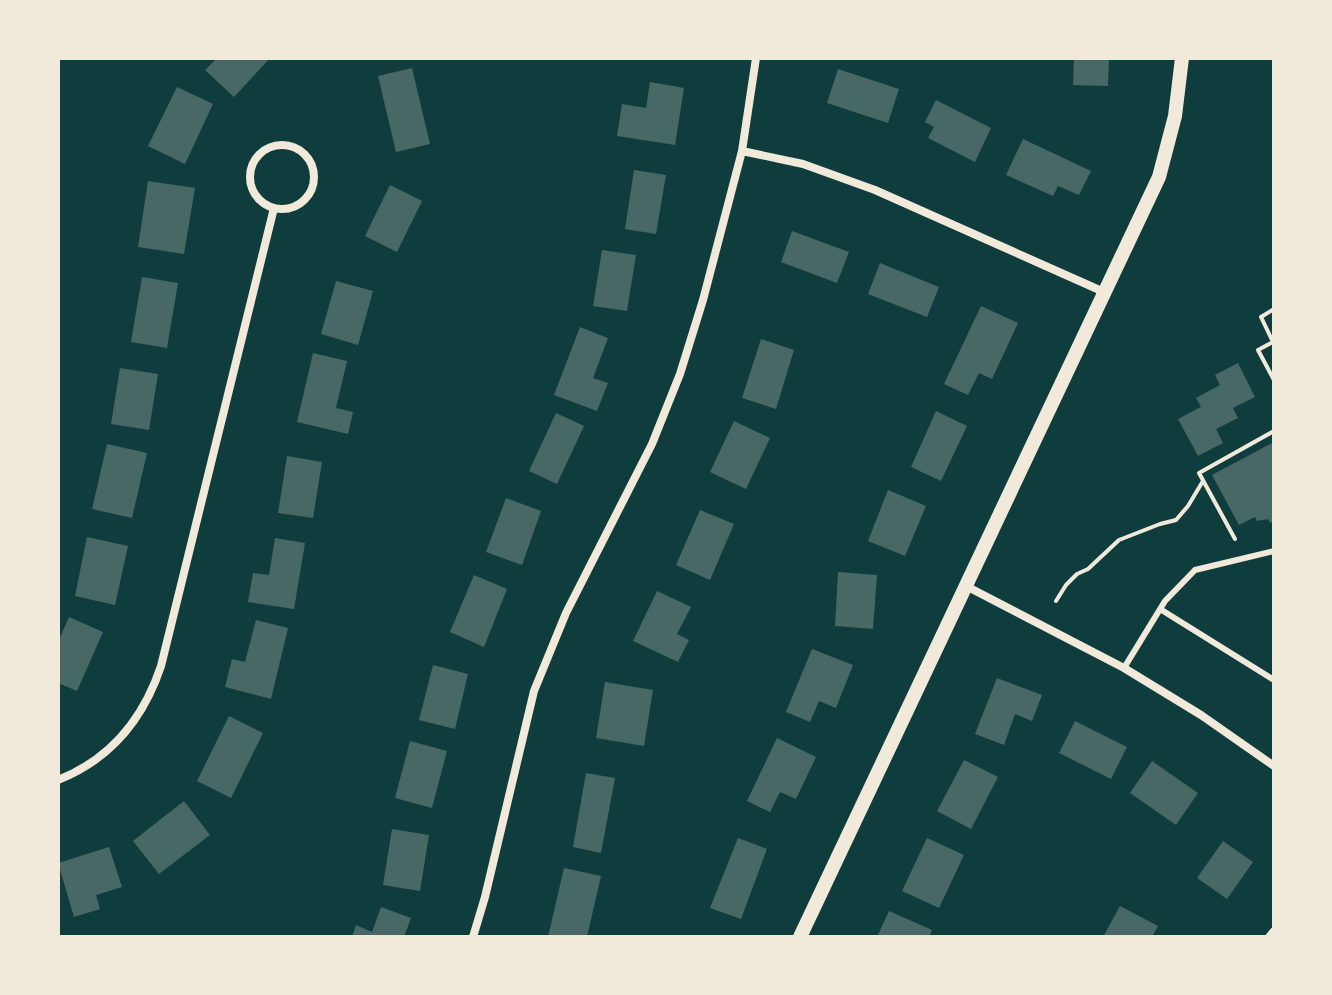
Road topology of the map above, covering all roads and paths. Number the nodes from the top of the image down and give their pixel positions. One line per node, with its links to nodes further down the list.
1 (756, 58): 3 (street)
2 (1182, 58): 5 (street)
3 (742, 151): 5 (street); 20 (street)
4 (274, 208): 4 (street); 18 (street)
5 (1104, 292): 12 (street)
6 (1274, 309): 7 (path)
7 (1274, 380)
8 (1274, 431): 9 (path)
9 (1203, 481): 10 (path); 13 (path)
10 (1235, 539)
11 (1274, 551): 14 (lane)
12 (966, 586): 15 (street); 21 (street)
13 (1056, 601)
14 (1160, 609): 15 (lane); 16 (lane)
15 (1124, 668): 17 (street)
16 (1274, 680)
17 (1274, 766)
18 (58, 780)
19 (1274, 931): 22 (street)
20 (473, 937)
21 (800, 937)
22 (1269, 937)

